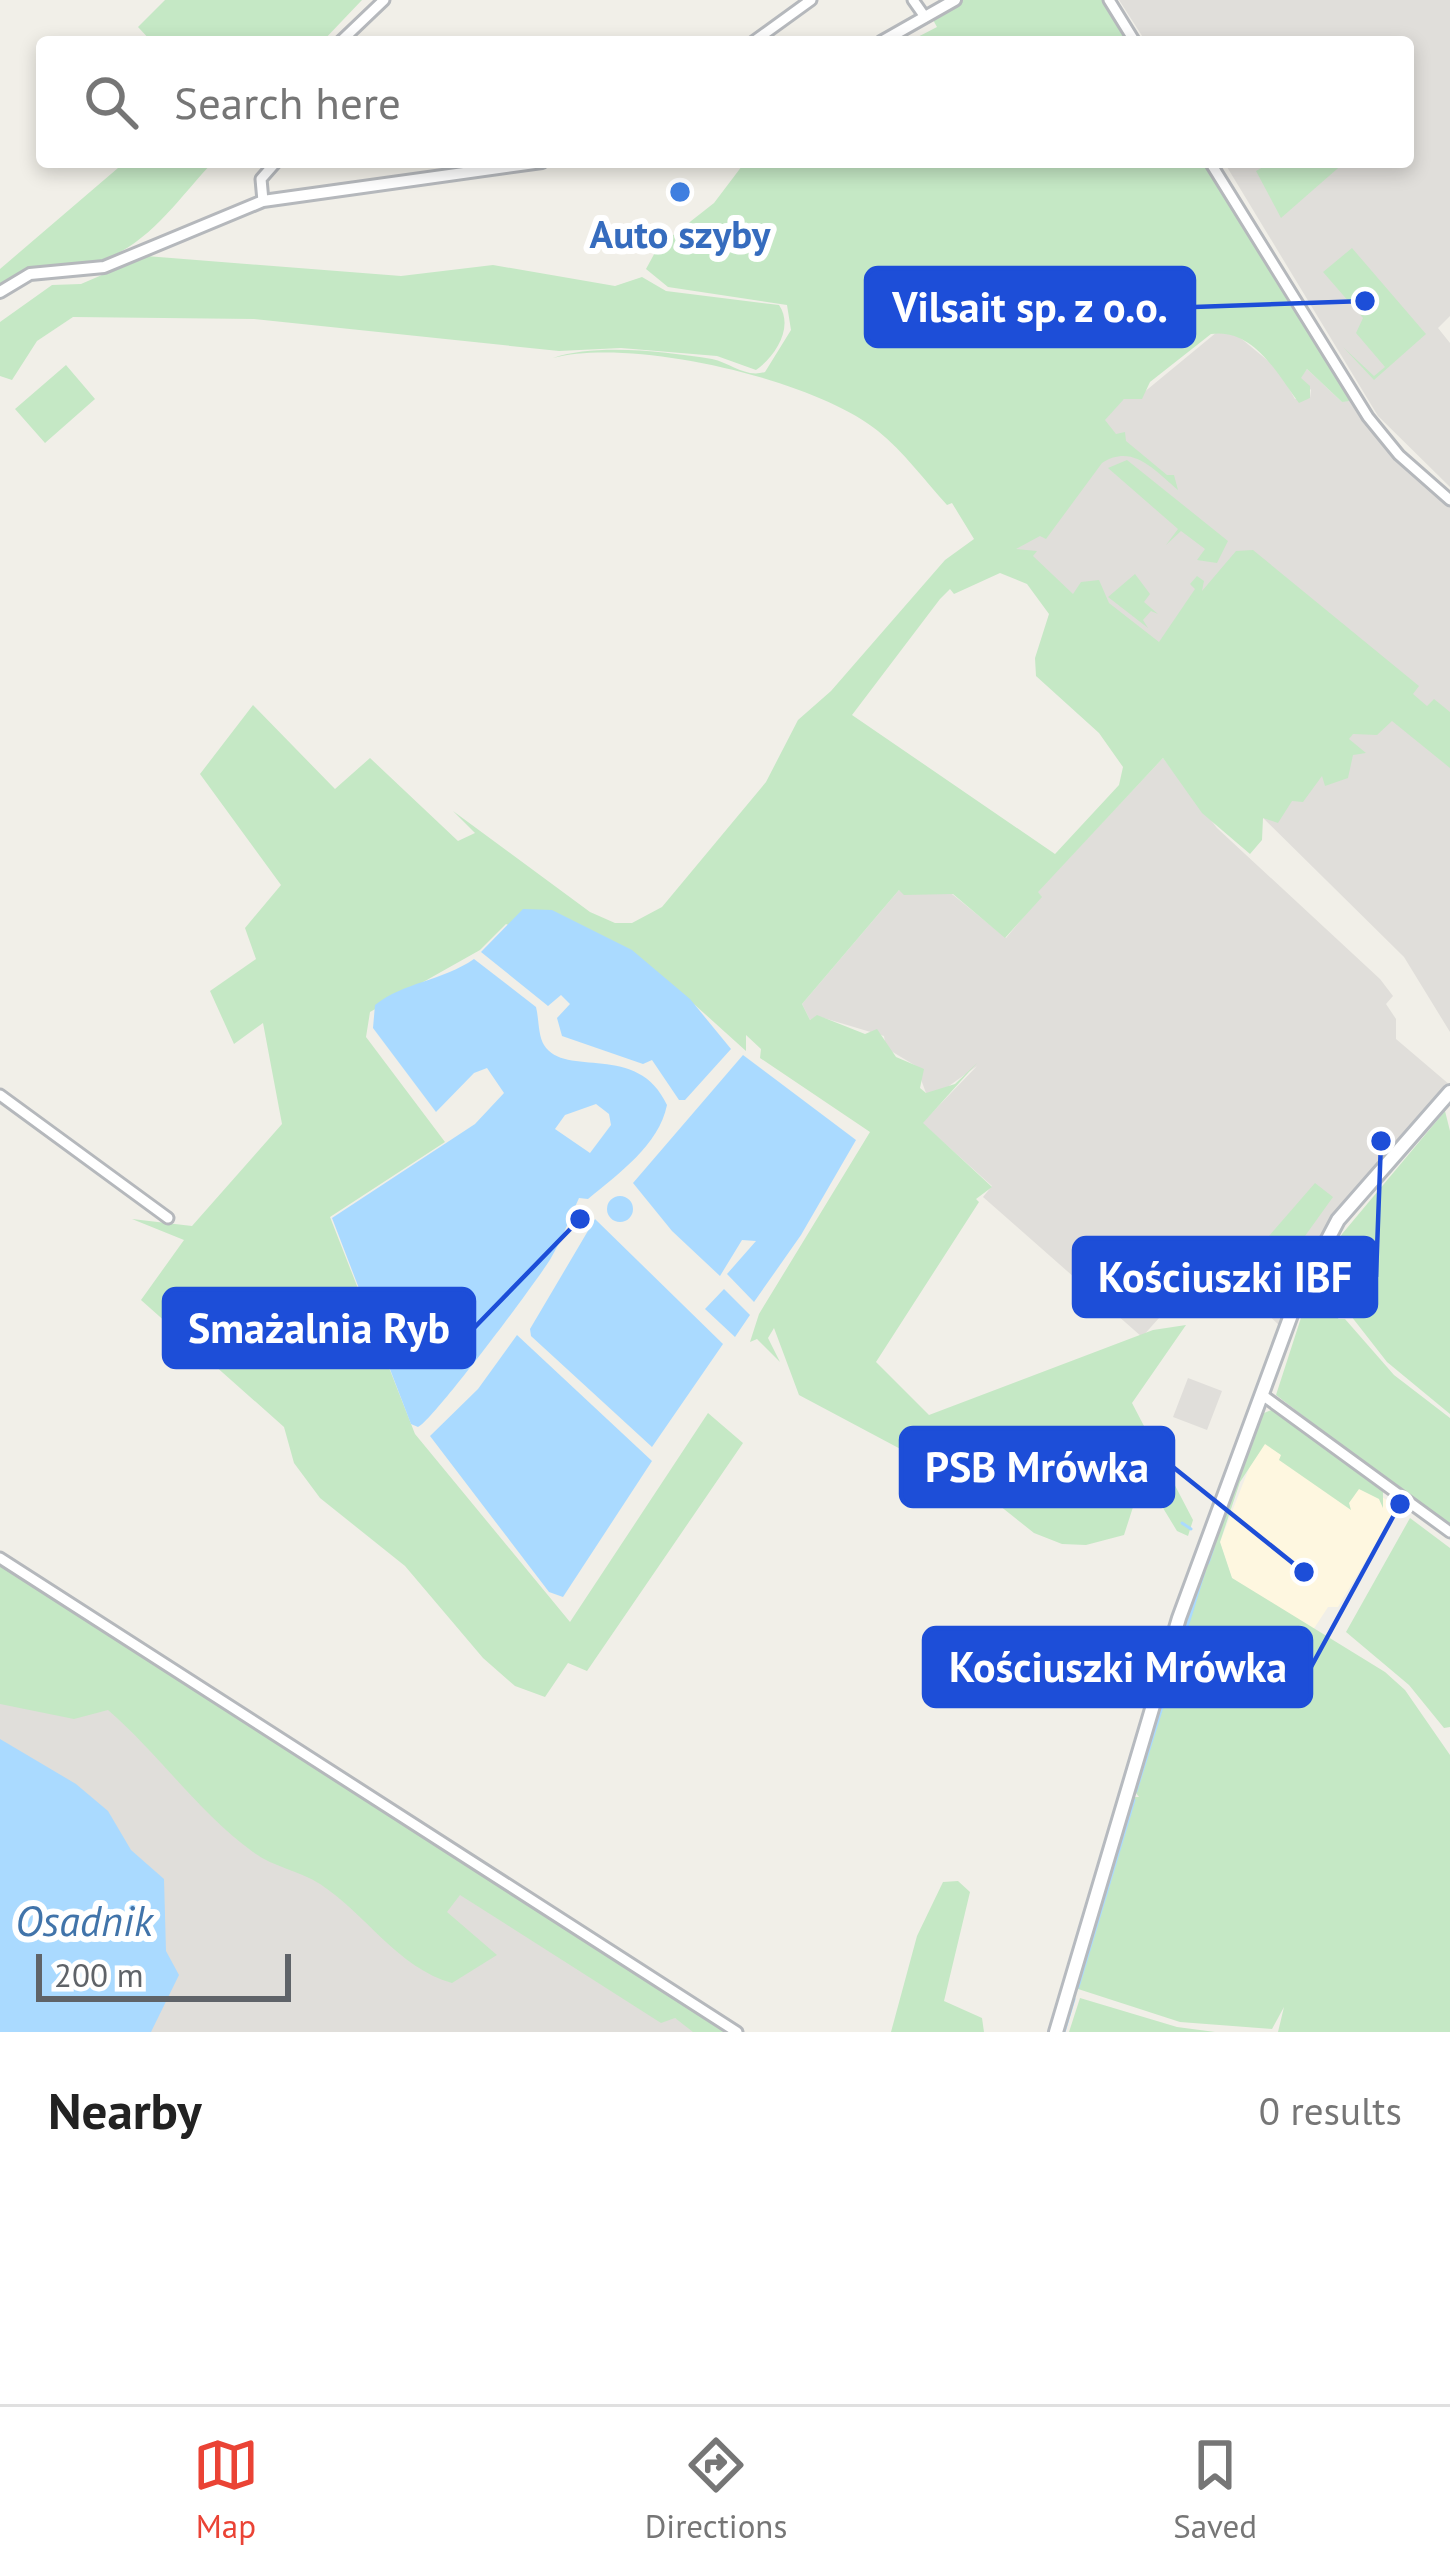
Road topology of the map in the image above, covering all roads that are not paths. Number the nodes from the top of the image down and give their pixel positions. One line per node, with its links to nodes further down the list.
1 (384, 0): 7 (street)
2 (811, 0): 8 (street)
3 (913, 0): 6 (street)
4 (955, 0): 6 (street)
5 (1109, 0): 10 (street)
6 (926, 17): 9 (street)
7 (346, 36)
8 (761, 36)
9 (892, 36)
10 (1131, 36)
11 (271, 168): 14 (street)
12 (499, 168): 14 (street)
13 (1214, 168): 16 (street)
14 (263, 201): 15 (street)
15 (0, 292)
16 (1450, 500)
17 (1450, 1092): 20 (main road)
18 (0, 1095): 19 (street)
19 (168, 1218)
20 (1262, 1394): 21 (street); 24 (main road)
21 (1450, 1532)
22 (0, 1558): 23 (street)
23 (736, 2032)
24 (1056, 2032)

